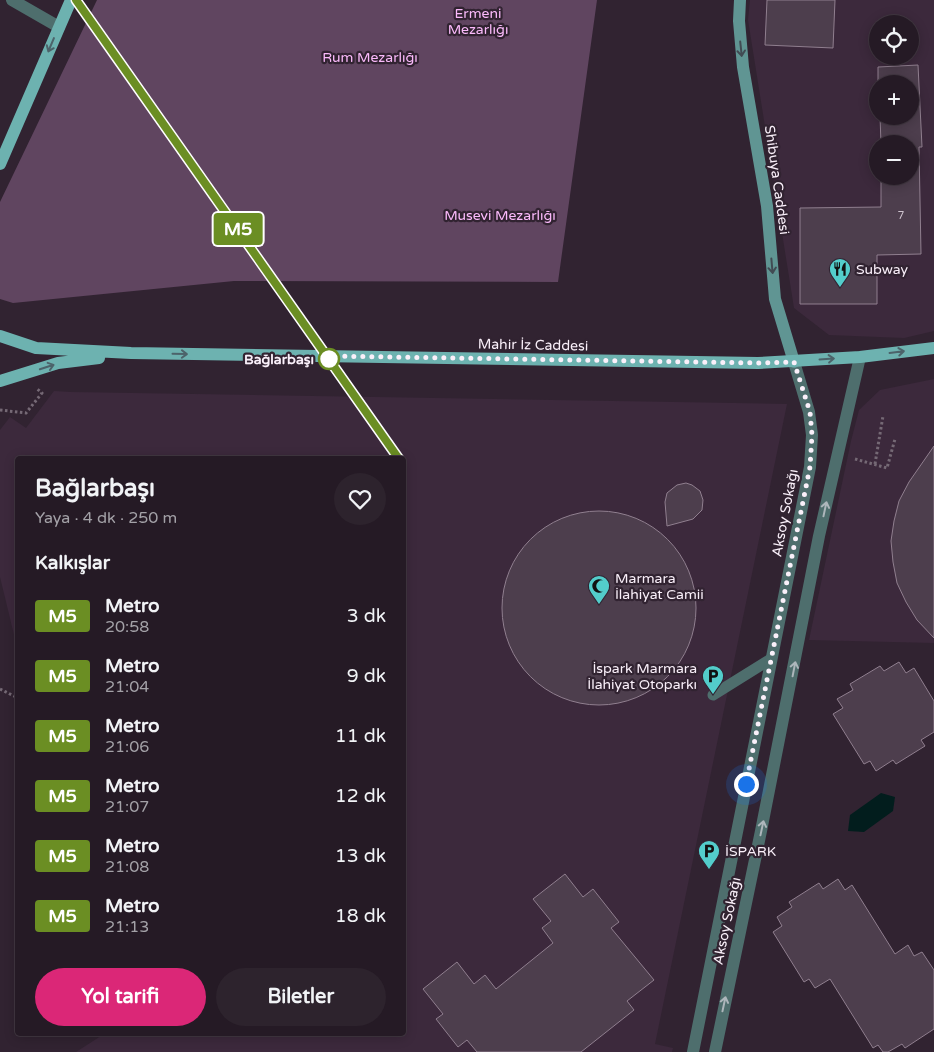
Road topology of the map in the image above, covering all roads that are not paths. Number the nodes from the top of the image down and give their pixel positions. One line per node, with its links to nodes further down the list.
1 (12, 0): 4 (street)
2 (71, 0): 4 (main road)
3 (740, 0): 10 (street, Shibuya Caddesi, one-way to 10)
4 (59, 27): 5 (main road, one-way to 5)
5 (0, 164)
6 (0, 336): 8 (main road)
7 (934, 348): 9 (main road, Mahir İz Caddesi, one-way to 7)
8 (131, 353): 10 (main road, Mahir İz Caddesi, one-way to 10); 11 (main road, one-way to 8)
9 (860, 357): 10 (main road, Mahir İz Caddesi, one-way to 9); 15 (street, Aksoy Sokağı, one-way to 9)
10 (794, 362): 12 (street, Aksoy Sokağı)
11 (0, 381)
12 (771, 659): 13 (lane); 14 (street, Aksoy Sokağı)
13 (713, 694)
14 (693, 1052)
15 (715, 1052)

